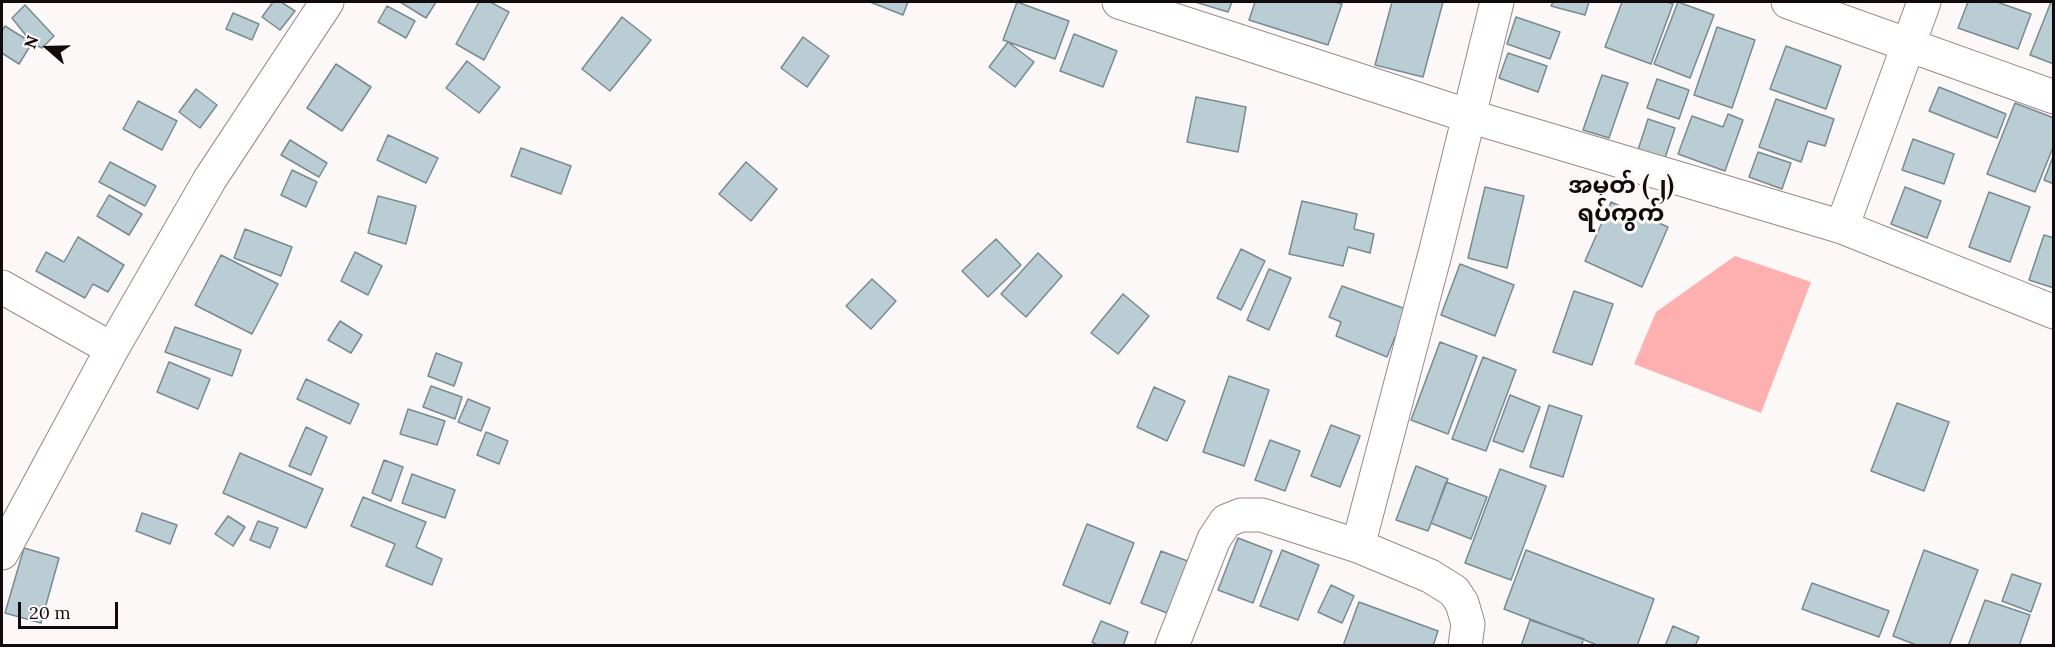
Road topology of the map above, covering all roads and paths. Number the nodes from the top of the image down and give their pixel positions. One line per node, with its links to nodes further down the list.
1 (327, 2): 12 (street)
2 (1119, 2): 8 (street)
3 (1497, 2): 8 (street)
4 (1788, 2): 6 (street)
5 (1924, 2): 6 (street)
6 (1907, 45): 7 (street); 9 (street)
7 (2054, 97)
8 (1469, 116): 9 (street); 13 (street)
9 (1842, 227): 11 (street)
10 (2, 286): 12 (street)
11 (2054, 312)
12 (112, 349): 14 (street)
13 (1358, 546): 15 (street); 16 (street)
14 (2, 553)
15 (1172, 645)
16 (1465, 645)

